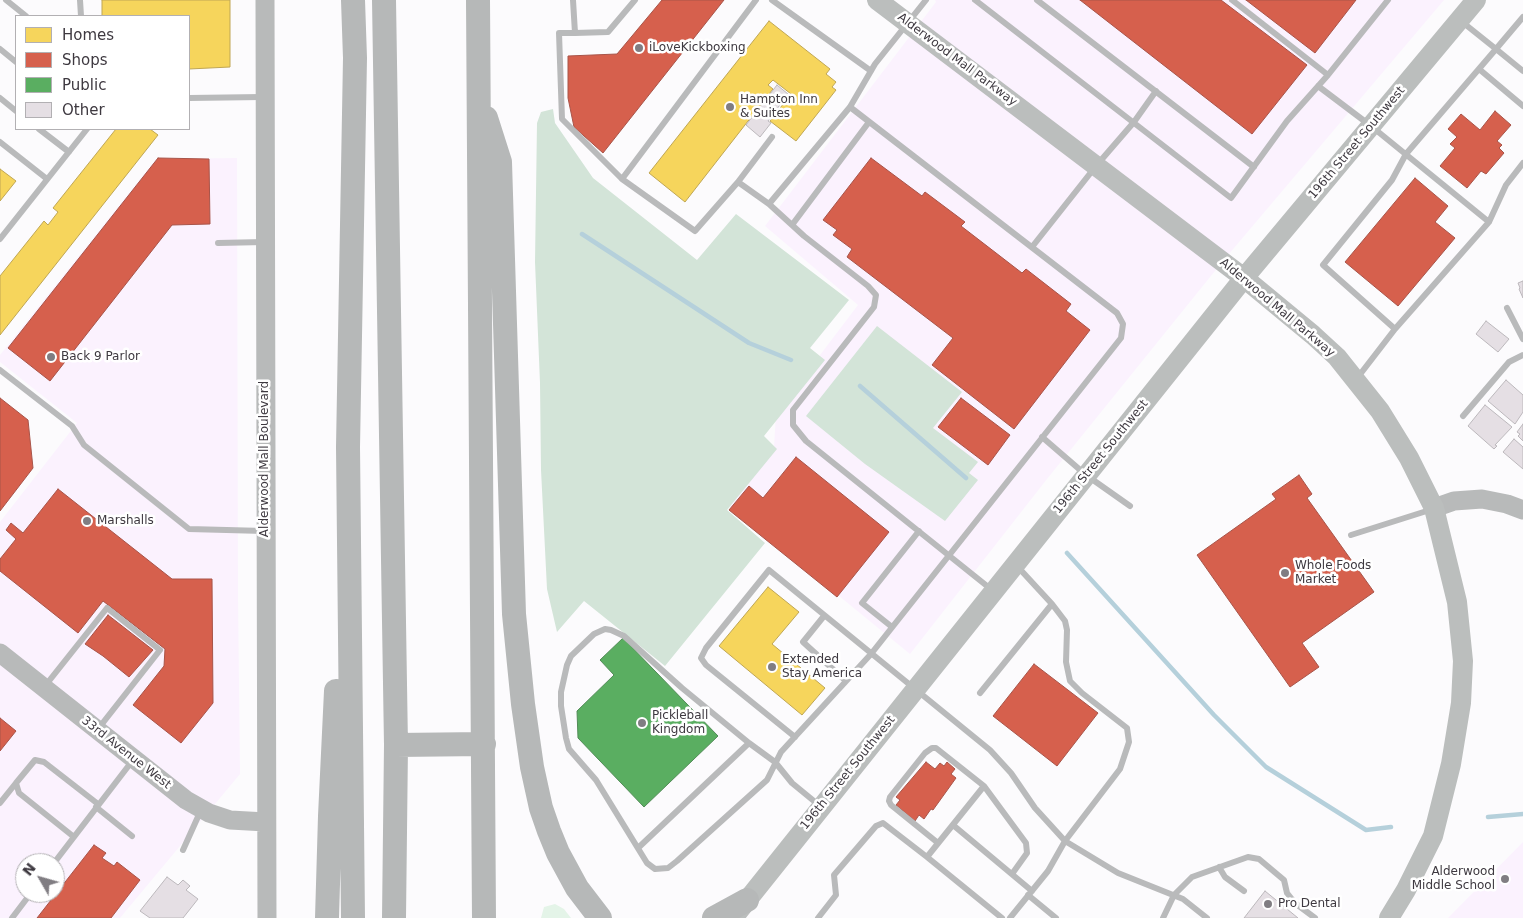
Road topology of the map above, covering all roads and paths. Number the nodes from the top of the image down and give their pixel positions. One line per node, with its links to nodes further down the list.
1 (6, 0): 18 (lane)
2 (80, 0): 19 (lane)
3 (265, 0): 33 (main road, Alderwood Mall Boulevard)
4 (353, 0): 71 (highway)
5 (384, 0): 95 (highway)
6 (478, 0): 34 (highway)
7 (573, 0): 23 (lane)
8 (634, 0): 23 (lane)
9 (756, 0): 53 (lane)
10 (772, 0): 28 (lane)
11 (877, 0): 22 (main road, Alderwood Mall Parkway)
12 (926, 0): 22 (lane)
13 (975, 0): 41 (lane)
14 (1036, 0): 32 (lane)
15 (1232, 0): 30 (lane)
16 (1388, 0): 30 (lane)
17 (1476, 0): 21 (main road, 196th Street Southwest)
18 (25, 15)
19 (81, 15)
20 (1523, 17): 25 (lane)
21 (1460, 20): 25 (lane); 42 (main road, 196th Street Southwest)
22 (907, 23): 28 (lane); 50 (main road, Alderwood Mall Parkway)
23 (575, 33): 53 (lane)
24 (0, 49): 26 (lane)
25 (1496, 49): 27 (lane); 29 (lane)
26 (15, 61)
27 (1480, 70): 37 (lane); 48 (lane)
28 (871, 71): 38 (lane)
29 (1523, 71)
30 (1328, 75): 31 (lane)
31 (1318, 86): 42 (lane); 51 (lane)
32 (1156, 91): 41 (lane); 51 (lane)
33 (265, 97): 36 (lane); 59 (main road, Alderwood Mall Boulevard)
34 (479, 97): 94 (highway); 129 (highway)
35 (0, 98): 39 (lane)
36 (190, 98)
37 (1523, 106)
38 (850, 107): 40 (lane); 55 (lane)
39 (15, 110)
40 (869, 122): 57 (lane); 61 (lane)
41 (1134, 122): 50 (lane); 51 (lane)
42 (1372, 126): 48 (lane); 62 (main road, 196th Street Southwest)
43 (40, 130): 47 (lane)
44 (86, 130): 47 (lane)
45 (772, 137): 54 (lane)
46 (0, 142): 52 (lane)
47 (69, 152): 52 (lane)
48 (1406, 154): 56 (lane); 64 (lane)
49 (1523, 163): 56 (lane)
50 (1096, 166): 61 (lane); 62 (main road, Alderwood Mall Parkway)
51 (1254, 167)
52 (47, 179): 58 (lane)
53 (622, 179): 54 (lane)
54 (738, 182): 55 (lane)
55 (769, 204): 57 (lane)
56 (1489, 222): 64 (lane)
57 (792, 225): 77 (lane)
58 (0, 239)
59 (265, 242): 60 (lane); 76 (main road, Alderwood Mall Boulevard)
60 (218, 243)
61 (1032, 248): 70 (lane)
62 (1244, 278): 68 (main road, Alderwood Mall Parkway); 72 (main road, 196th Street Southwest)
63 (1507, 308): 65 (lane)
64 (1395, 329): 68 (lane)
65 (1523, 339)
66 (1523, 355): 69 (lane)
67 (0, 370): 76 (lane)
68 (1356, 380): 74 (main road, Alderwood Mall Parkway)
69 (1463, 416)
70 (1042, 437): 72 (lane); 79 (lane)
71 (348, 447): 124 (highway); 125 (highway)
72 (1086, 475): 73 (lane); 80 (main road, 196th Street Southwest)
73 (1130, 506)
74 (1434, 508): 75 (main road); 78 (lane); 138 (main road, Alderwood Mall Parkway)
75 (1523, 510)
76 (265, 531): 104 (main road, Alderwood Mall Boulevard)
77 (919, 531): 79 (lane); 84 (lane)
78 (1351, 535)
79 (949, 554): 81 (lane); 84 (lane)
80 (1015, 564): 81 (main road, 196th Street Southwest); 82 (lane)
81 (994, 591): 89 (main road, 196th Street Southwest)
82 (1052, 604): 90 (lane); 109 (lane)
83 (824, 616): 86 (lane); 87 (lane); 92 (lane)
84 (892, 627): 86 (lane)
85 (0, 653): 88 (main road, 33rd Avenue West)
86 (871, 654): 87 (lane); 89 (lane)
87 (846, 681): 92 (lane)
88 (44, 688): 91 (main road, 33rd Avenue West); 91 (lane)
89 (916, 689): 102 (main road, 196th Street Southwest); 109 (lane)
90 (980, 693)
91 (97, 730): 96 (main road, 33rd Avenue West)
92 (795, 736): 97 (lane)
93 (750, 743): 97 (lane); 111 (lane); 111 (lane)
94 (484, 744): 95 (highway); 105 (highway)
95 (396, 745): 126 (highway)
96 (134, 759): 101 (lane); 103 (main road, 33rd Avenue West)
97 (776, 762): 102 (lane); 111 (lane)
98 (16, 783): 100 (lane); 101 (lane); 108 (lane)
99 (984, 786): 106 (lane); 110 (lane); 116 (lane)
100 (0, 803)
101 (97, 806): 107 (lane); 108 (lane)
102 (821, 807): 121 (main road, 196th Street Southwest)
103 (202, 809): 104 (main road, 33rd Avenue West); 112 (lane)
104 (266, 822): 123 (main road, Alderwood Mall Boulevard)
105 (484, 824): 127 (highway); 128 (highway)
106 (953, 825): 110 (lane); 116 (lane)
107 (132, 836)
108 (74, 837): 113 (lane)
109 (1065, 841): 118 (lane); 119 (lane)
110 (938, 843): 114 (lane)
111 (638, 848)
112 (183, 850)
113 (62, 853)
114 (927, 857): 131 (lane); 132 (lane)
115 (1219, 867): 117 (lane); 119 (lane); 137 (lane)
116 (1012, 874): 118 (lane)
117 (1244, 892)
118 (1030, 893): 133 (lane); 134 (lane)
119 (1174, 895): 135 (lane); 136 (lane)
120 (23, 903): 122 (lane)
121 (739, 909): 130 (highway)
122 (12, 918)
123 (266, 918)
124 (327, 918)
125 (353, 918)
126 (394, 918)
127 (484, 918)
128 (494, 918)
129 (600, 918)
130 (714, 918)
131 (818, 918)
132 (1002, 918)
133 (1010, 918)
134 (1056, 918)
135 (1163, 918)
136 (1207, 918)
137 (1315, 918)
138 (1389, 918)

